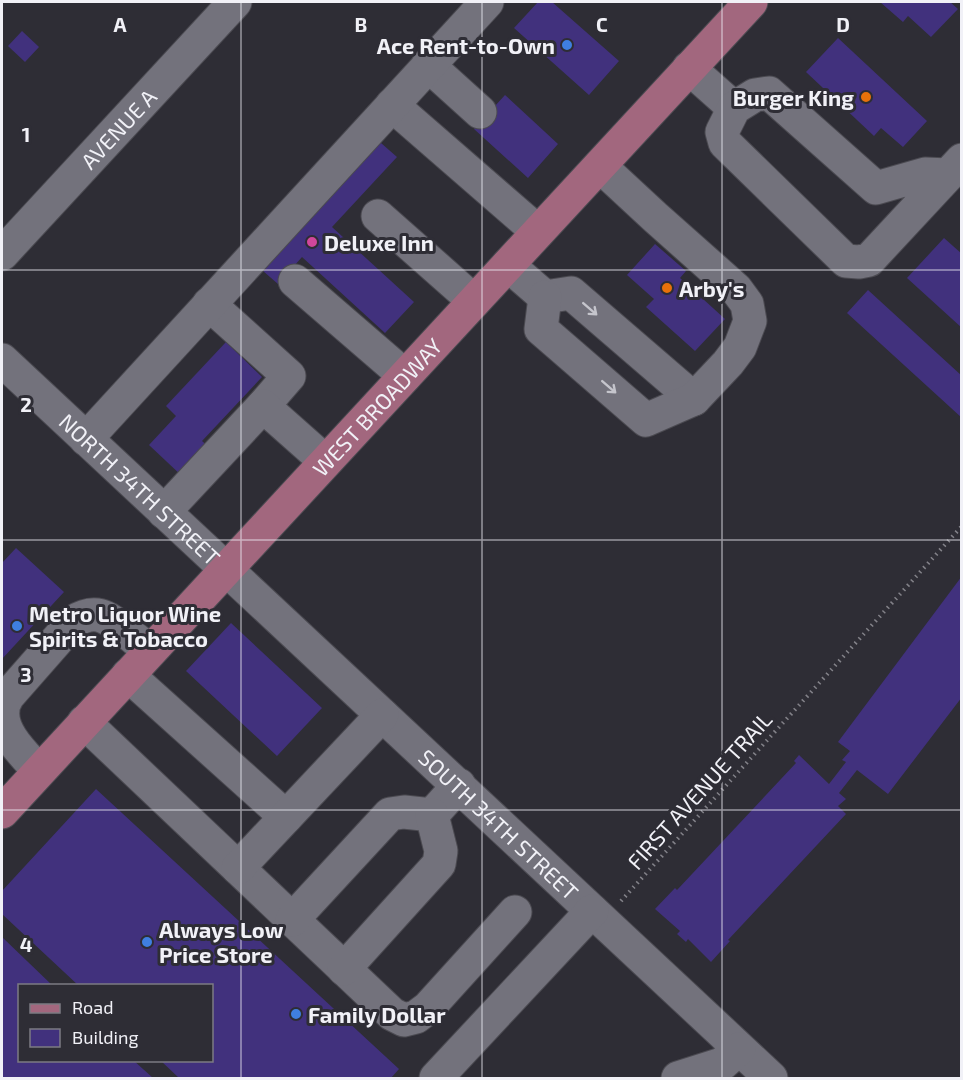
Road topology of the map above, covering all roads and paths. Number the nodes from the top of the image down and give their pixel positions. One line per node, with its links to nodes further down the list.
1 (235, 2): 13 (street, AVENUE A)
2 (487, 2): 4 (street)
3 (751, 2): 5 (main road, WEST BROADWAY)
4 (428, 65): 6 (street); 8 (street)
5 (690, 68): 7 (street); 9 (main road, WEST BROADWAY)
6 (392, 105): 12 (street); 18 (street)
7 (734, 108): 10 (street); 10 (street)
8 (480, 112)
9 (600, 166): 12 (main road, WEST BROADWAY); 21 (street)
10 (955, 168)
11 (378, 216): 17 (street)
12 (537, 231): 14 (main road, WEST BROADWAY)
13 (2, 254)
14 (508, 265): 16 (street); 17 (main road, WEST BROADWAY)
15 (296, 281): 20 (street)
16 (545, 297): 21 (street, one-way to 21); 21 (street, one-way to 21)
17 (474, 301): 20 (main road, WEST BROADWAY)
18 (216, 311): 22 (street); 23 (street)
19 (2, 360): 23 (street, NORTH 34TH STREET)
20 (405, 376): 24 (main road, WEST BROADWAY)
21 (694, 399)
22 (263, 406): 24 (street); 25 (street)
23 (93, 445): 25 (street, NORTH 34TH STREET)
24 (325, 462): 27 (main road, WEST BROADWAY)
25 (164, 512): 27 (street, NORTH 34TH STREET)
26 (962, 526): 39 (path, FIRST AVENUE TRAIL)
27 (226, 569): 28 (main road, WEST BROADWAY); 30 (street, SOUTH 34TH STREET)
28 (150, 651): 29 (main road, WEST BROADWAY); 32 (street)
29 (128, 675): 31 (main road, WEST BROADWAY); 36 (street)
30 (382, 715): 33 (street, SOUTH 34TH STREET); 36 (street)
31 (84, 722): 32 (main road, WEST BROADWAY); 37 (street)
32 (39, 771): 34 (main road, WEST BROADWAY)
33 (459, 785): 35 (street); 39 (street, SOUTH 34TH STREET)
34 (2, 812)
35 (432, 815): 40 (street); 41 (street)
36 (286, 817): 37 (street)
37 (238, 868): 40 (street)
38 (515, 912): 41 (street)
39 (597, 916): 42 (street, SOUTH 34TH STREET); 43 (street)
40 (292, 920): 41 (street)
41 (344, 969)
42 (740, 1049): 44 (street); 45 (street, SOUTH 34TH STREET)
43 (436, 1078)
44 (678, 1078)
45 (771, 1078)

